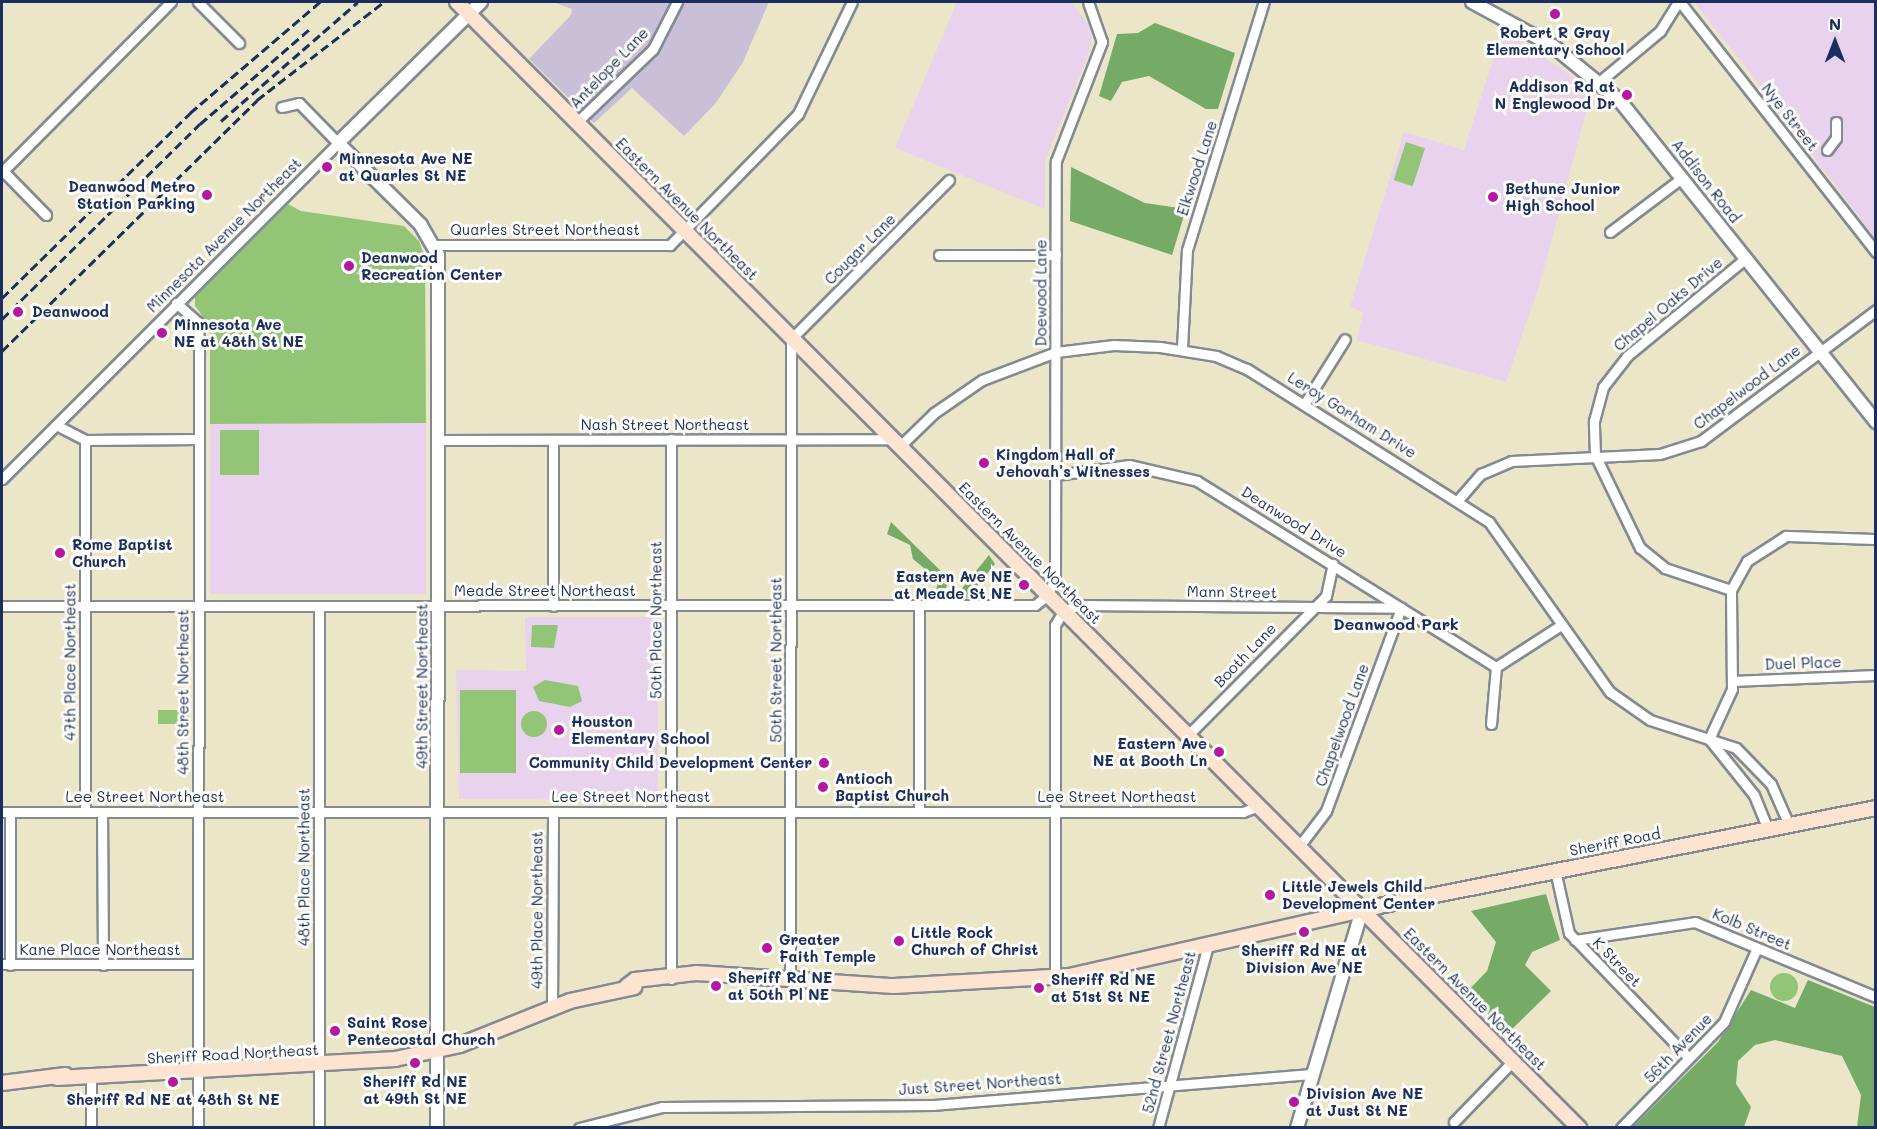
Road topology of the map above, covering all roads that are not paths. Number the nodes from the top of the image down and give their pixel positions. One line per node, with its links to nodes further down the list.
1 (171, 2): 19 (street)
2 (198, 2): 12 (street)
3 (457, 2): 11 (main road, Eastern Avenue Northeast)
4 (481, 2): 11 (street)
5 (677, 2): 15 (street, Antelope Lane)
6 (852, 2): 23 (street, Quarles Street Northeast)
7 (1088, 2): 28 (street, Doewood Lane)
8 (1264, 2): 34 (street, Elkwood Lane)
9 (1472, 2): 13 (street, Addison Road)
10 (1679, 2): 13 (street); 26 (street, Nye Street)
11 (468, 13): 15 (main road, Eastern Avenue Northeast); 17 (street, Minnesota Avenue Northeast)
12 (239, 43)
13 (1599, 82): 20 (street, Addison Road)
14 (281, 107): 17 (street, Quarles Street Northeast)
15 (577, 122): 23 (main road, Eastern Avenue Northeast)
16 (1836, 122): 18 (street)
17 (338, 143): 25 (street, Quarles Street Northeast); 30 (street, Minnesota Avenue Northeast)
18 (1827, 150)
19 (2, 171): 22 (street)
20 (1683, 177): 24 (street); 29 (street, Addison Road)
21 (949, 180): 32 (street, Cougar Lane)
22 (46, 215)
23 (685, 231): 25 (street, Quarles Street Northeast); 32 (main road, Eastern Avenue Northeast)
24 (1610, 232)
25 (435, 245): 43 (street, 49th Street Northeast)
26 (1875, 252)
27 (939, 255): 28 (street)
28 (1056, 255): 35 (street, Doewood Lane)
29 (1746, 258): 36 (street, Addison Road); 47 (street, Chapel Oaks Drive)
30 (176, 303): 39 (street, Minnesota Avenue Northeast); 40 (street, 48th Street Northeast)
31 (1875, 310): 36 (street, Chapelwood Lane)
32 (791, 339): 41 (street, 50th Street Northeast); 46 (main road, Eastern Avenue Northeast)
33 (1345, 339): 37 (street)
34 (1182, 348): 35 (street, Leroy Gorham Drive); 37 (street, Leroy Gorham Drive)
35 (1056, 352): 46 (street, Leroy Gorham Drive); 48 (street, Doewood Lane)
36 (1819, 352): 38 (street, Addison Road); 47 (street, Chapelwood Lane)
37 (1305, 403): 50 (street, Leroy Gorham Drive)
38 (1875, 422)
39 (56, 425): 42 (street); 49 (street, Minnesota Avenue Northeast)
40 (199, 439): 42 (street); 57 (street, 48th Street Northeast)
41 (791, 439): 45 (street, Nash Street Northeast); 46 (street, Nash Street Northeast); 62 (street, 50th Street Northeast)
42 (85, 440): 56 (street, 47th Place Northeast)
43 (438, 440): 44 (street, Nash Street Northeast); 59 (street, 49th Street Northeast)
44 (553, 440): 45 (street, Nash Street Northeast); 60 (street)
45 (671, 440): 61 (street, 50th Place Northeast)
46 (896, 442): 54 (main road, Eastern Avenue Northeast)
47 (1595, 455): 50 (street, Chapelwood Lane); 53 (street, Chapel Oaks Drive)
48 (1056, 475): 52 (street, Deanwood Drive); 54 (street, Doewood Lane)
49 (2, 479)
50 (1458, 500): 67 (street, Leroy Gorham Drive)
51 (1875, 539): 53 (street)
52 (1333, 564): 64 (street, Booth Lane); 65 (street, Deanwood Drive)
53 (1731, 590): 70 (street)
54 (1048, 595): 63 (street, Meade Street Northeast); 66 (main road, Eastern Avenue Northeast)
55 (2, 606): 56 (street, Meade Street Northeast)
56 (85, 606): 57 (street, Meade Street Northeast); 77 (street, 47th Place Northeast)
57 (198, 606): 58 (street, Meade Street Northeast); 79 (street, 48th Street Northeast)
58 (319, 606): 59 (street, Meade Street Northeast); 80 (street, 48th Place Northeast)
59 (438, 606): 60 (street, Meade Street Northeast); 81 (street, 49th Street Northeast)
60 (553, 606): 61 (street, Meade Street Northeast)
61 (671, 606): 62 (street, Meade Street Northeast); 83 (street, 50th Place Northeast)
62 (791, 606): 63 (street, Meade Street Northeast); 84 (street, 50th Street Northeast)
63 (919, 606): 85 (street)
64 (1312, 608): 65 (street, Mann Street); 66 (street, Mann Street); 72 (street, Booth Lane)
65 (1401, 608): 68 (street, Deanwood Drive); 89 (street, Chapelwood Lane)
66 (1064, 610): 72 (main road, Eastern Avenue Northeast); 86 (street)
67 (1561, 625): 68 (street); 73 (street, Leroy Gorham Drive)
68 (1496, 667): 71 (street)
69 (1875, 675): 70 (street, Duel Place)
70 (1732, 681): 73 (street)
71 (1491, 724)
72 (1188, 735): 74 (main road, Eastern Avenue Northeast)
73 (1709, 739): 87 (street, Leroy Gorham Drive); 88 (street)
74 (1259, 806): 86 (street, Lee Street Northeast); 89 (main road, Eastern Avenue Northeast)
75 (1875, 808): 87 (main road, Sheriff Road)
76 (6, 812): 77 (street, Lee Street Northeast); 95 (street)
77 (85, 812): 78 (street, Lee Street Northeast)
78 (102, 812): 79 (street, Lee Street Northeast); 97 (street)
79 (198, 812): 80 (street, Lee Street Northeast); 96 (street, 48th Street Northeast)
80 (319, 812): 81 (street, Lee Street Northeast); 106 (street, 48th Place Northeast)
81 (436, 812): 82 (street, Lee Street Northeast); 103 (street, 49th Street Northeast)
82 (553, 812): 83 (street, Lee Street Northeast); 102 (street, 49th Place Northeast)
83 (670, 812): 84 (street, Lee Street Northeast); 99 (street, 50th Place Northeast)
84 (790, 812): 85 (street, Lee Street Northeast); 100 (street, 50th Street Northeast)
85 (919, 812): 86 (street, Lee Street Northeast)
86 (1055, 812): 98 (street)
87 (1789, 825): 88 (main road, Sheriff Road)
88 (1768, 829): 90 (main road, Sheriff Road)
89 (1300, 845): 91 (main road, Eastern Avenue Northeast)
90 (1555, 870): 91 (main road, Sheriff Road); 92 (street, K Street)
91 (1362, 910): 93 (main road, Sheriff Road Northeast); 105 (main road, Eastern Avenue Northeast); 108 (street)
92 (1575, 940): 94 (street, Kolb Street); 104 (street, K Street)
93 (1208, 945): 98 (main road, Sheriff Road Northeast); 111 (street, 52nd Street Northeast)
94 (1757, 948): 101 (street, Kolb Street); 104 (street, 56th Avenue)
95 (6, 964): 97 (street, Kane Place Northeast)
96 (198, 964): 97 (street, Kane Place Northeast); 107 (street, 48th Street Northeast)
97 (103, 965)
98 (1055, 976): 100 (main road, Sheriff Road Northeast)
99 (671, 977): 100 (main road, Sheriff Road Northeast); 102 (main road, Sheriff Road Northeast)
100 (790, 981)
101 (1875, 997)
102 (552, 1008): 103 (main road, Sheriff Road Northeast)
103 (438, 1048): 106 (main road, Sheriff Road Northeast); 116 (street, 49th Street Northeast)
104 (1689, 1058): 121 (street, 56th Avenue)
105 (1513, 1061): 112 (street); 120 (main road, Eastern Avenue Northeast)
106 (319, 1063): 107 (main road, Sheriff Road Northeast); 115 (street, 48th Place Northeast)
107 (198, 1069): 109 (main road, Sheriff Road Northeast); 114 (street, 48th Street Northeast)
108 (1313, 1074): 111 (street, Just Street Northeast); 119 (street)
109 (91, 1076): 110 (main road, Sheriff Road Northeast); 113 (street)
110 (2, 1083)
111 (1170, 1084): 117 (street, Just Street Northeast); 118 (street, 52nd Street Northeast)
112 (1454, 1122)
113 (91, 1128)
114 (198, 1128)
115 (319, 1128)
116 (437, 1128)
117 (579, 1128)
118 (1158, 1128)
119 (1297, 1128)
120 (1579, 1128)
121 (1621, 1128)

